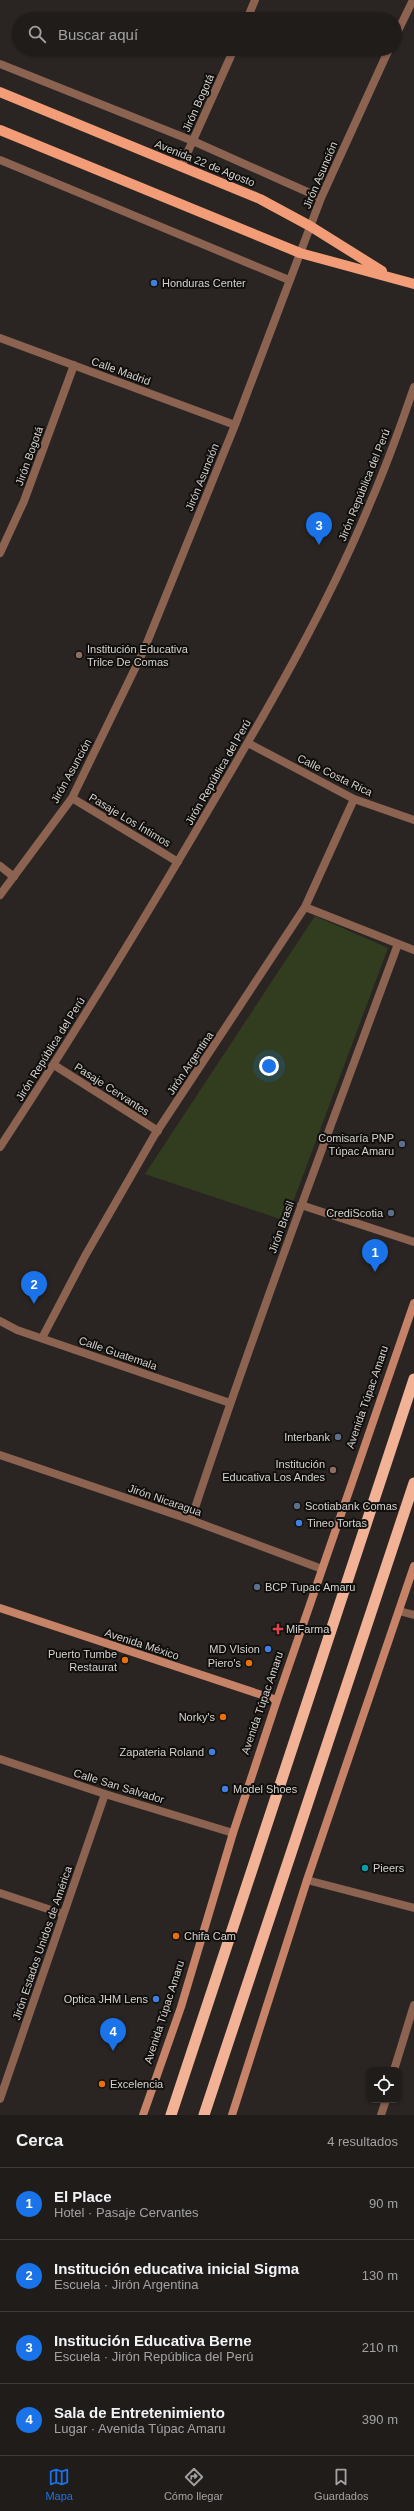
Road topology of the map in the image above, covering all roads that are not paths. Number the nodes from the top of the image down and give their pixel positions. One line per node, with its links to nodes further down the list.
1 (413, 0): 4 (street)
2 (254, 1): 3 (street)
3 (250, 12)
4 (402, 23)
5 (231, 56): 10 (street, Jirón Bogotá)
6 (386, 56): 13 (street, Jirón Asunción)
7 (0, 64): 10 (street, Avenida 22 de Agosto)
8 (0, 92): 12 (main road, Avenida 22 de Agosto)
9 (0, 130): 15 (main road, Avenida 22 de Agosto)
10 (193, 141): 12 (street, Jirón Bogotá); 13 (street, Avenida 22 de Agosto)
11 (0, 160): 17 (street)
12 (182, 167): 14 (main road, Avenida 22 de Agosto)
13 (321, 198): 14 (street, Jirón Asunción)
14 (310, 226): 15 (street, Jirón Asunción); 16 (main road, Avenida 22 de Agosto)
15 (300, 253): 16 (main road, Avenida 22 de Agosto); 17 (street, Jirón Asunción)
16 (390, 276): 18 (main road, Avenida 22 de Agosto)
17 (289, 280): 22 (street, Jirón Asunción)
18 (414, 284)
19 (0, 338): 20 (street, Calle Madrid)
20 (74, 366): 22 (street, Calle Madrid); 23 (street, Jirón Bogotá)
21 (414, 387): 24 (street, Jirón República del Perú)
22 (235, 426): 25 (street, Jirón Asunción)
23 (0, 554)
24 (248, 743): 26 (street, Calle Costa Rica); 28 (street, Jirón República del Perú)
25 (72, 798): 28 (street, Pasaje Los Íntimos); 30 (street, Jirón Asunción)
26 (354, 799): 27 (street, Calle Costa Rica); 32 (street, Jirón Argentina)
27 (414, 820)
28 (178, 862): 35 (street, Jirón República del Perú)
29 (0, 866): 30 (street)
30 (14, 877): 31 (street, Jirón Asunción)
31 (0, 895)
32 (305, 907): 33 (street); 36 (street, Jirón Argentina)
33 (398, 944): 34 (street); 38 (street, Jirón Brasil)
34 (414, 950)
35 (54, 1065): 36 (street, Pasaje Cervantes); 37 (street, Jirón República del Perú)
36 (158, 1131): 42 (street, Jirón Argentina)
37 (0, 1147)
38 (301, 1205): 39 (street); 44 (street, Jirón Brasil)
39 (414, 1242)
40 (414, 1303): 49 (main road, Avenida Túpac Amaru)
41 (0, 1321): 42 (street, Calle Guatemala)
42 (42, 1338): 44 (street, Calle Guatemala)
43 (414, 1379): 66 (highway)
44 (230, 1403): 47 (street, Jirón Brasil)
45 (0, 1454): 47 (street, Jirón Nicaragua)
46 (414, 1483): 67 (highway)
47 (191, 1520): 49 (street, Jirón Nicaragua)
48 (414, 1566): 51 (main road)
49 (322, 1569): 53 (main road, Avenida Túpac Amaru)
50 (0, 1608): 53 (main road, Avenida México)
51 (399, 1611): 52 (street); 57 (main road)
52 (414, 1615)
53 (277, 1700): 56 (main road, Avenida Túpac Amaru)
54 (0, 1759): 55 (street, Calle San Salvador)
55 (105, 1794): 56 (street, Calle San Salvador); 60 (street, Jirón Estados Unidos de América)
56 (233, 1833): 65 (main road, Avenida Túpac Amaru)
57 (307, 1880): 59 (street); 68 (main road)
58 (0, 1893): 60 (street)
59 (414, 1908)
60 (63, 1914): 63 (street, Jirón Estados Unidos de América)
61 (414, 2005): 62 (street)
62 (395, 2067)
63 (0, 2100)
64 (385, 2103): 69 (street)
65 (143, 2115)
66 (171, 2115)
67 (204, 2115)
68 (232, 2115)
69 (381, 2115)

